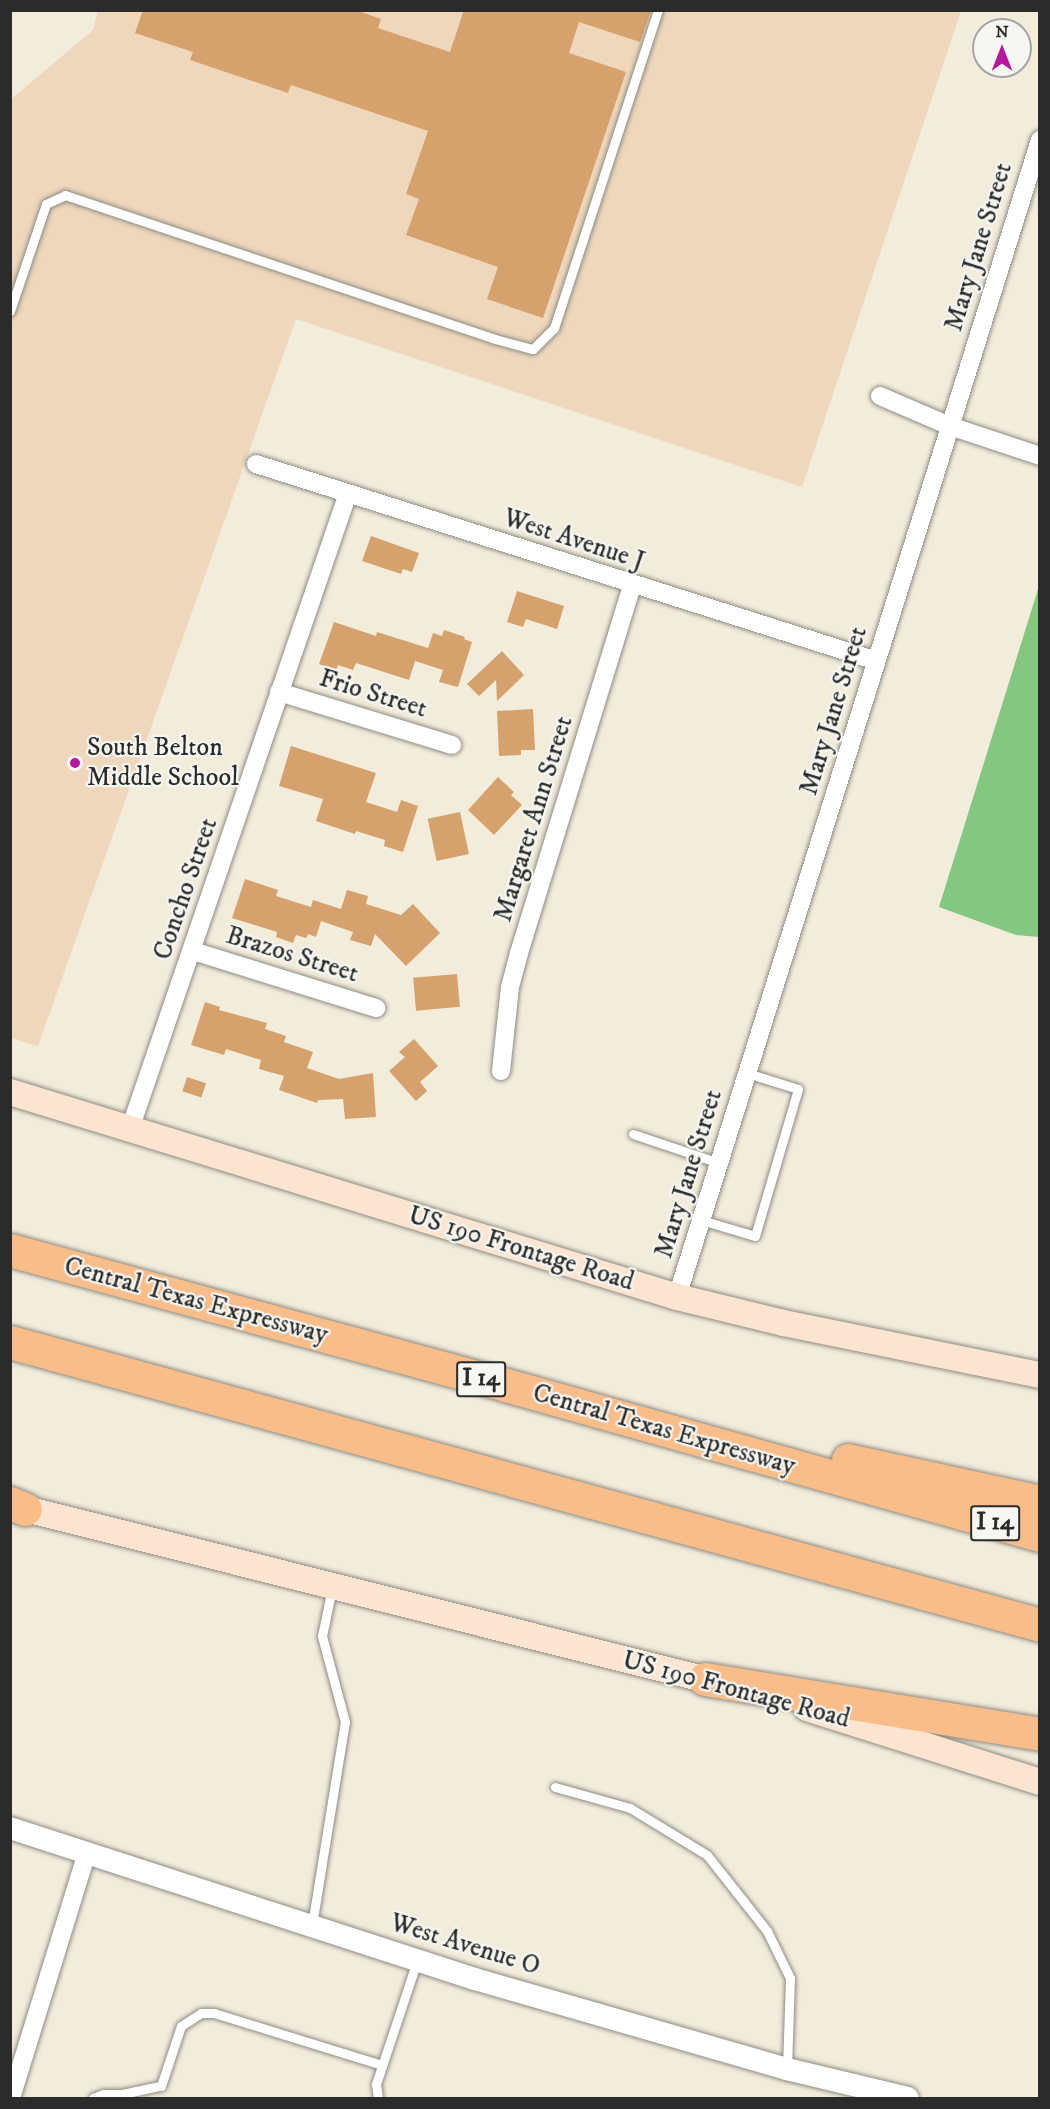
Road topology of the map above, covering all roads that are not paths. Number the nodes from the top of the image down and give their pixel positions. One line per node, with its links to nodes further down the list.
1 (658, 10): 3 (lane)
2 (1040, 140): 5 (street, Mary Jane Street)
3 (10, 311)
4 (880, 396): 5 (street)
5 (950, 426): 6 (street); 10 (street, Mary Jane Street)
6 (1040, 456)
7 (256, 464): 8 (street, West Avenue J)
8 (348, 493): 9 (street, West Avenue J); 11 (street, Concho Street)
9 (632, 586): 10 (street, West Avenue J); 15 (street, Margaret Ann Street)
10 (877, 661): 16 (street, Mary Jane Street)
11 (279, 692): 12 (street, Frio Street); 13 (street, Concho Street)
12 (452, 745)
13 (193, 951): 14 (street, Brazos Street); 18 (street, Concho Street)
14 (376, 1008)
15 (501, 1071)
16 (747, 1073): 20 (street, Mary Jane Street); 21 (lane)
17 (10, 1092): 18 (main road, US 190 Frontage Road)
18 (130, 1130): 23 (main road, US 190 Frontage Road)
19 (633, 1134): 20 (lane)
20 (719, 1163): 21 (street, Mary Jane Street)
21 (701, 1220): 23 (street, Mary Jane Street)
22 (10, 1250): 26 (highway, Central Texas Expressway / I 14)
23 (677, 1296): 25 (main road, US 190 Frontage Road)
24 (10, 1342): 31 (highway)
25 (1040, 1375)
26 (506, 1385): 27 (highway); 29 (highway, Central Texas Expressway / I 14)
27 (1040, 1502)
28 (16, 1506): 30 (main road, US 190 Frontage Road)
29 (1040, 1536)
30 (333, 1586): 32 (main road, US 190 Frontage Road); 38 (lane)
31 (1040, 1625)
32 (705, 1679): 33 (highway); 34 (main road, US 190 Frontage Road)
33 (1040, 1734)
34 (1040, 1782)
35 (555, 1787): 41 (lane)
36 (10, 1828): 37 (street, West Avenue O)
37 (87, 1853): 38 (street, West Avenue O); 42 (street)
38 (312, 1926): 39 (street, West Avenue O)
39 (417, 1960): 40 (lane); 41 (street, West Avenue O)
40 (382, 2065): 43 (lane); 44 (lane)
41 (788, 2069): 45 (street, West Avenue O)
42 (11, 2098)
43 (93, 2098)
44 (378, 2098)
45 (908, 2098)

